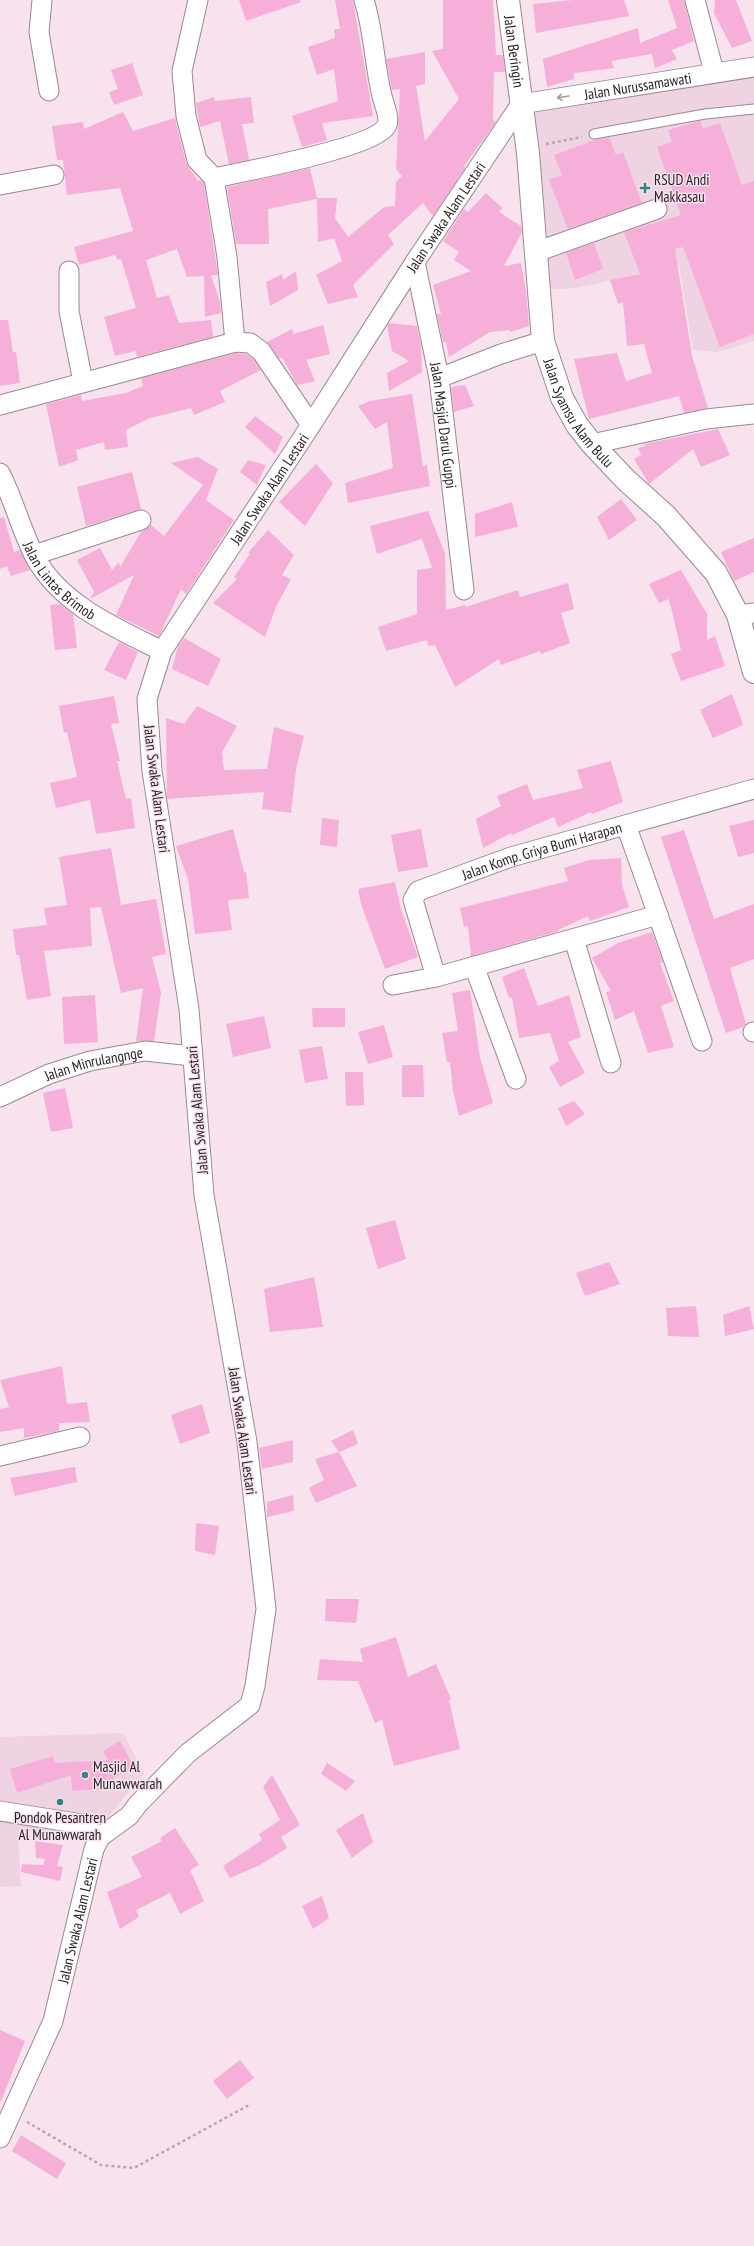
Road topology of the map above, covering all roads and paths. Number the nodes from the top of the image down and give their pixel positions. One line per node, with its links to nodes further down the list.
1 (42, 0): 8 (street)
2 (198, 0): 14 (street)
3 (364, 0): 14 (street)
4 (508, 0): 9 (street, Jalan Beringin)
5 (694, 0): 7 (street)
6 (754, 67): 7 (street, Jalan Nurussamawati)
7 (714, 72): 9 (street, Jalan Nurussamawati, one-way to 9)
8 (49, 91)
9 (521, 104): 12 (street, Jalan Syamsu Alam Bulu); 18 (street, Jalan Swaka Alam Lestari)
10 (754, 109): 11 (lane)
11 (594, 134): 12 (path)
12 (528, 148): 17 (street, Jalan Syamsu Alam Bulu)
13 (54, 175): 15 (street)
14 (214, 178): 21 (street)
15 (0, 185)
16 (657, 209): 17 (street)
17 (536, 252): 20 (street, Jalan Syamsu Alam Bulu)
18 (415, 262): 22 (street, Jalan Masjid Darul Guppi); 26 (street, Jalan Swaka Alam Lestari)
19 (69, 271): 23 (street)
20 (543, 341): 22 (street); 27 (street, Jalan Syamsu Alam Bulu)
21 (235, 342): 23 (street); 26 (street)
22 (439, 378): 31 (street, Jalan Masjid Darul Guppi)
23 (83, 382): 24 (street)
24 (0, 405)
25 (754, 414): 27 (street)
26 (311, 425): 33 (street, Jalan Swaka Alam Lestari)
27 (592, 444): 32 (street, Jalan Syamsu Alam Bulu)
28 (0, 473): 30 (street, Jalan Lintas Brimob)
29 (141, 520): 30 (street)
30 (34, 555): 33 (street, Jalan Lintas Brimob)
31 (464, 590)
32 (746, 614): 34 (street, Jalan Syamsu Alam Bulu)
33 (162, 650): 43 (street, Jalan Swaka Alam Lestari)
34 (754, 672)
35 (754, 790): 36 (street, Jalan Komp. Griya Bumi Harapan)
36 (626, 825): 37 (street); 40 (street, Jalan Komp. Griya Bumi Harapan)
37 (658, 915): 38 (street); 42 (street)
38 (574, 939): 39 (street); 44 (street)
39 (474, 966): 40 (street); 45 (street)
40 (436, 977): 41 (street)
41 (393, 985)
42 (702, 1041)
43 (192, 1056): 46 (street, Jalan Minrulangnge); 50 (street, Jalan Swaka Alam Lestari)
44 (611, 1063)
45 (516, 1079)
46 (0, 1097)
47 (80, 1437): 48 (street)
48 (0, 1456)
49 (0, 1811): 50 (street)
50 (100, 1837): 52 (street, Jalan Swaka Alam Lestari)
51 (251, 2104): 52 (path)
52 (10, 2112): 53 (street, Jalan Swaka Alam Lestari)
53 (0, 2138)

